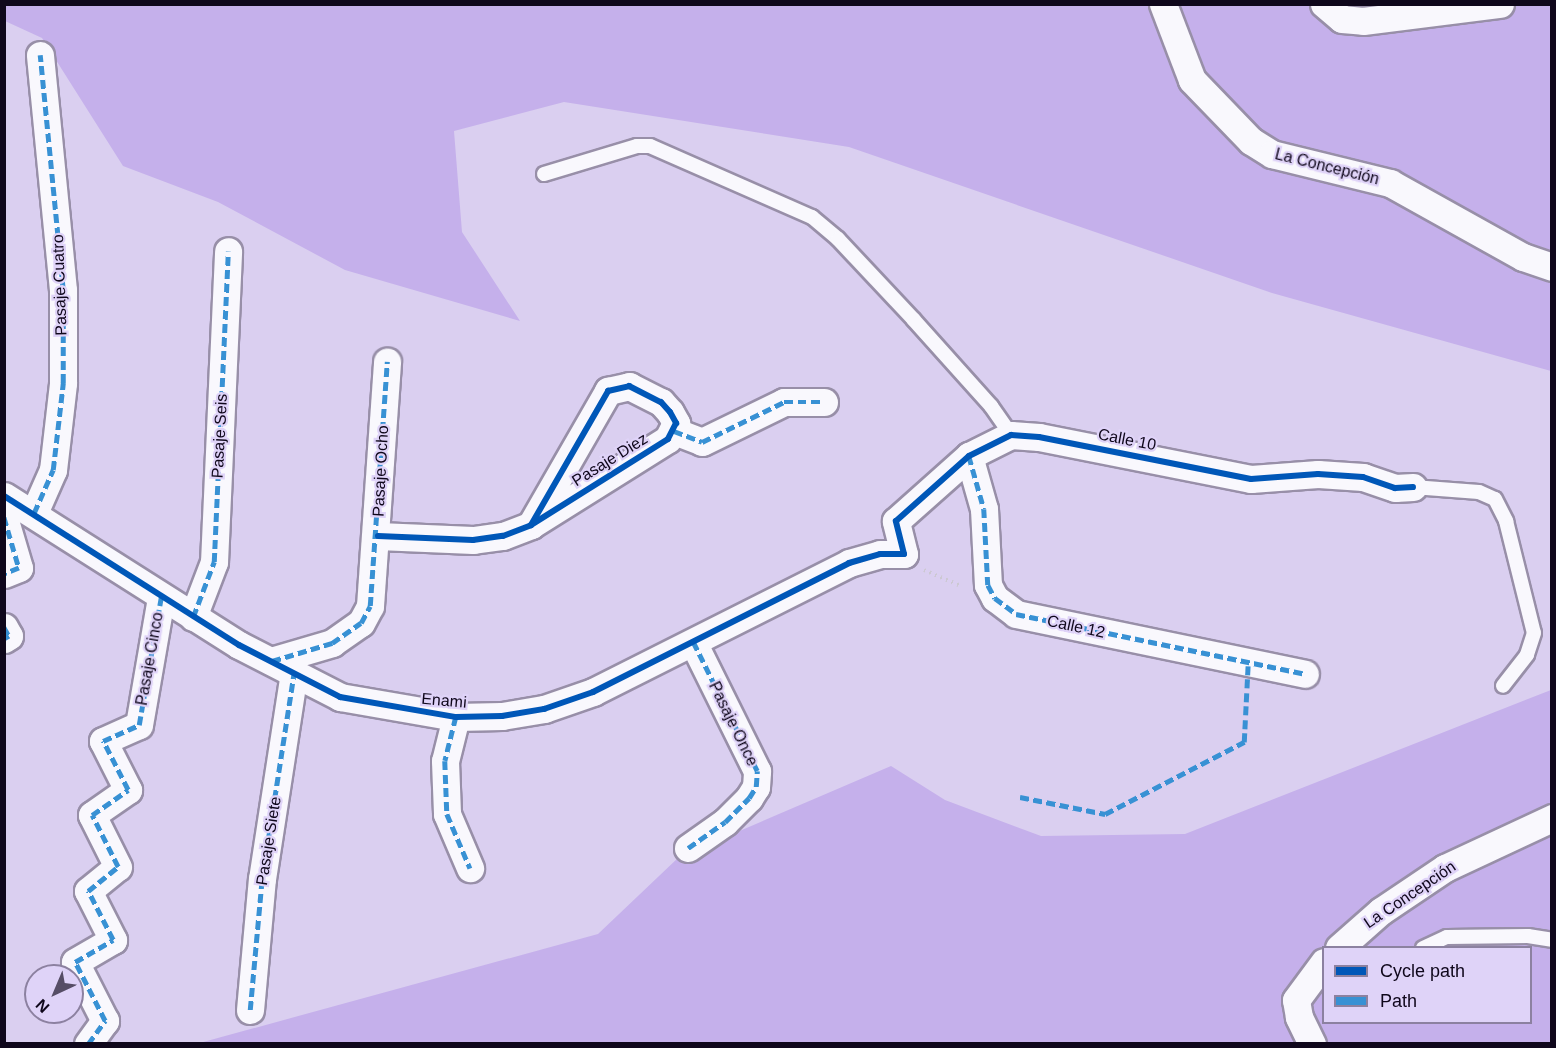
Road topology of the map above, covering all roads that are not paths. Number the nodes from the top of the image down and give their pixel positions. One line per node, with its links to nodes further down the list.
1 (1163, 4): 7 (street, La Concepción)
2 (1324, 4): 3 (street)
3 (1500, 4)
4 (40, 55): 15 (street, Pasaje Cuatro)
5 (544, 174): 11 (lane)
6 (228, 251): 21 (street, Pasaje Seis)
7 (1551, 267)
8 (387, 362): 18 (street, Pasaje Ocho)
9 (824, 402): 10 (street)
10 (674, 431): 17 (street, Pasaje Diez); 17 (street, Pasaje Diez)
11 (1011, 435): 12 (street); 13 (street, Calle 10)
12 (969, 456): 24 (street, Enami); 26 (street, Calle 12)
13 (1413, 487): 27 (lane)
14 (4, 496): 15 (street, Enami)
15 (34, 513): 20 (street, Enami)
16 (4, 517): 19 (street)
17 (531, 525): 18 (street, Pasaje Diez)
18 (378, 536): 25 (street, Pasaje Ocho)
19 (4, 574)
20 (161, 597): 21 (street, Enami); 38 (street, Pasaje Cinco)
21 (193, 617): 25 (street, Enami)
22 (4, 627): 23 (street)
23 (4, 639)
24 (694, 644): 28 (street, Enami); 30 (street, Pasaje Once)
25 (282, 667): 28 (street, Enami); 37 (street, Pasaje Siete)
26 (1305, 674)
27 (1503, 686)
28 (456, 717): 31 (street)
29 (1551, 819): 33 (street, La Concepción)
30 (688, 848)
31 (470, 868)
32 (1551, 940): 34 (lane)
33 (1341, 946)
34 (1427, 946)
35 (1322, 964): 36 (street)
36 (1313, 986): 39 (street)
37 (250, 1010)
38 (88, 1044)
39 (1312, 1044)

